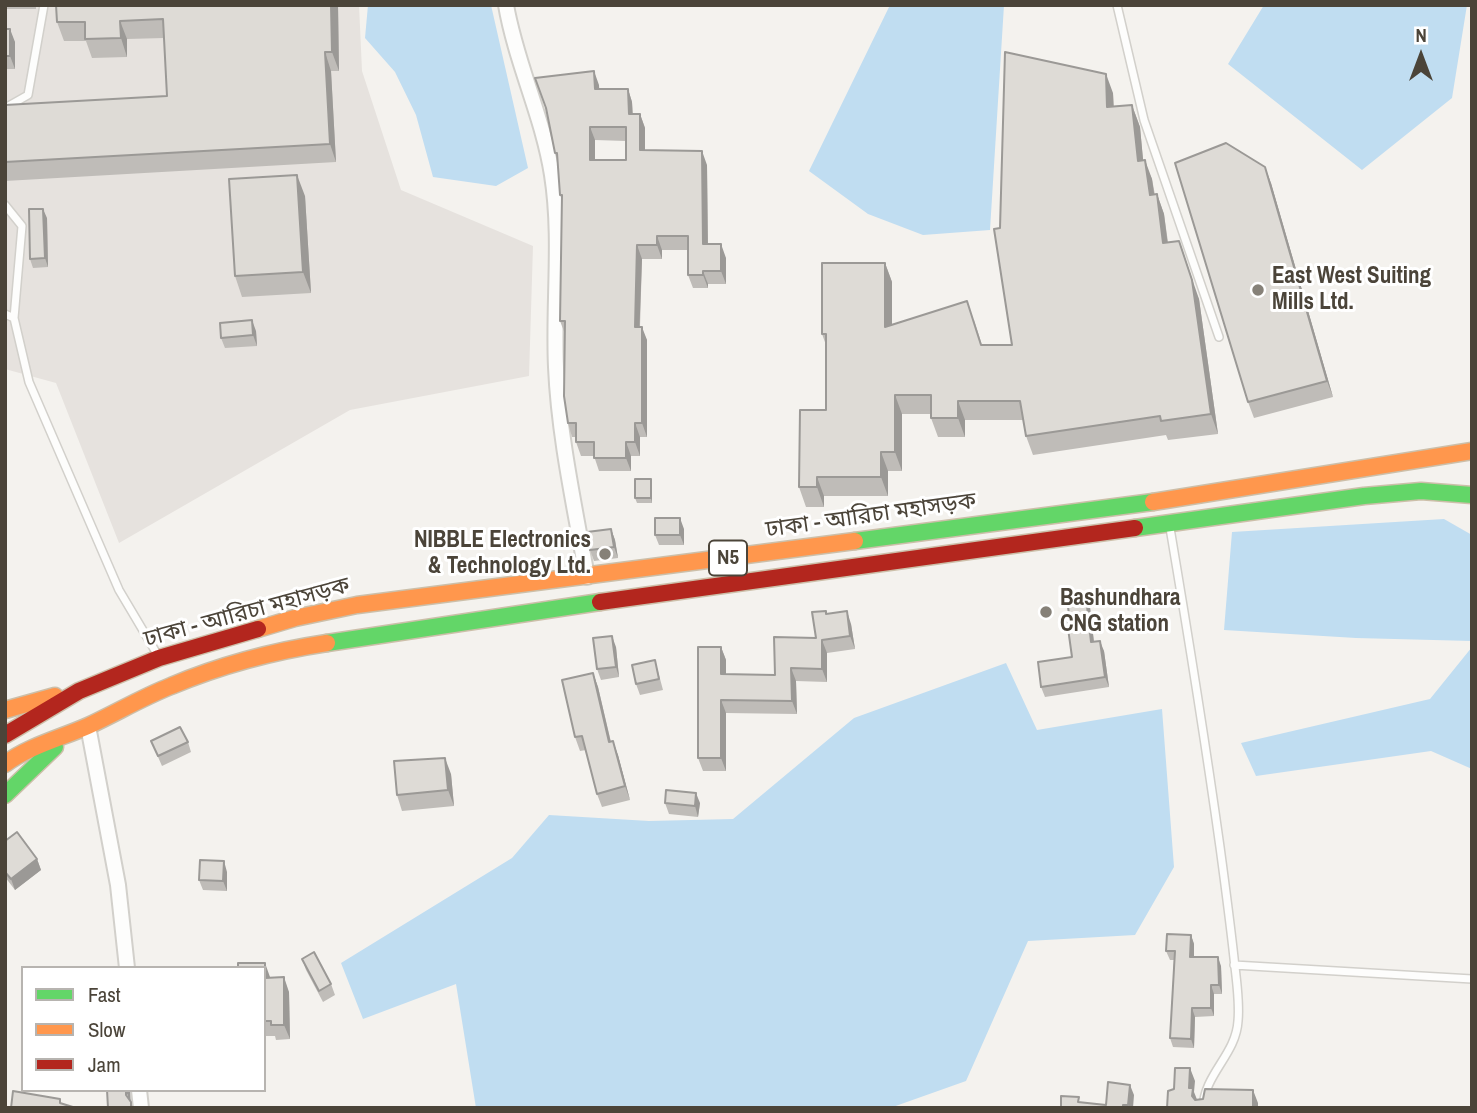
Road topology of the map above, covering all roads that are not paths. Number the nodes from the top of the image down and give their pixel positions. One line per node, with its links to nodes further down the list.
1 (44, 5): 4 (lane)
2 (506, 5): 12 (street)
3 (1117, 5): 8 (lane)
4 (5, 108)
5 (5, 205): 7 (lane)
6 (5, 314): 7 (lane)
7 (15, 318): 13 (lane)
8 (1219, 337)
9 (1472, 452): 12 (highway, ঢাকা - আরিচা মহাসড়ক / N5)
10 (1472, 495): 11 (highway, N5)
11 (1169, 524): 16 (highway, N5); 21 (lane)
12 (587, 577): 13 (highway, ঢাকা - আরিচা মহাসড়ক / N5)
13 (159, 658): 14 (highway, ঢাকা - আরিচা মহাসড়ক / N5)
14 (79, 691): 15 (highway, ঢাকা - আরিচা মহাসড়ক / N5); 18 (highway, ঢাকা - আরিচা মহাসড়ক / N5)
15 (5, 710)
16 (88, 726): 17 (highway, N5); 22 (street)
17 (72, 733): 19 (highway, N5); 20 (highway)
18 (5, 735)
19 (5, 764)
20 (5, 795)
21 (1234, 965): 23 (lane); 24 (lane)
22 (127, 966)
23 (1472, 979)
24 (1203, 1108)

